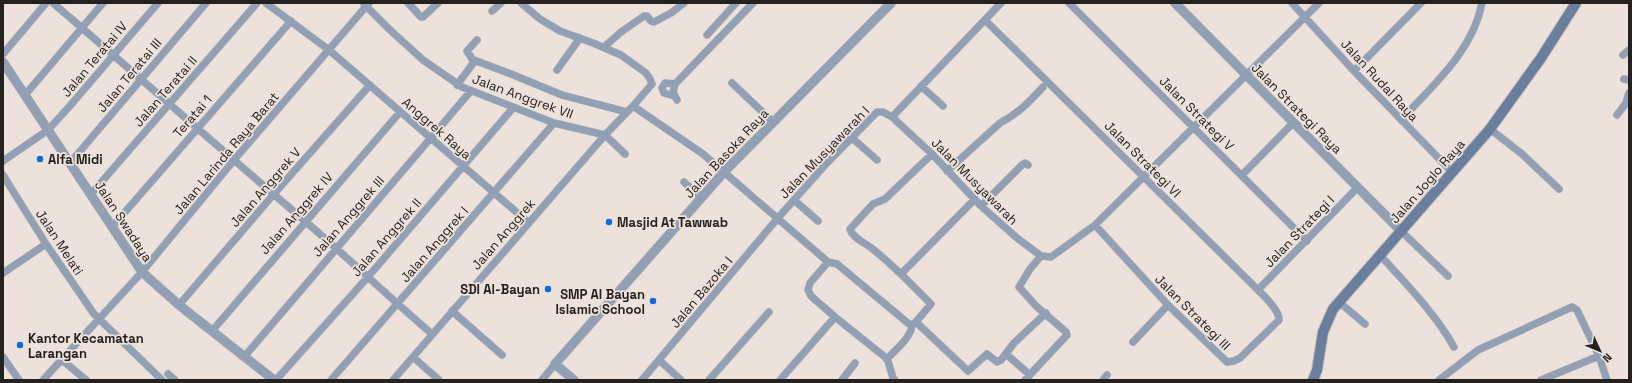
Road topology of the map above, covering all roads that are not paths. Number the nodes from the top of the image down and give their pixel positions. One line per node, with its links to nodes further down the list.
1 (46, 3): 38 (street)
2 (53, 3): 31 (street)
3 (103, 3): 31 (street)
4 (158, 3): 39 (street, Jalan Teratai IV)
5 (206, 3): 46 (street, Jalan Teratai III)
6 (257, 3): 56 (street, Jalan Teratai II)
7 (266, 3): 29 (street, Anggrek Raya)
8 (408, 3): 9 (street)
9 (438, 3)
10 (501, 3): 25 (street)
11 (521, 3): 33 (street)
12 (684, 3): 35 (street)
13 (736, 3): 27 (street)
14 (753, 3): 30 (street)
15 (891, 3): 65 (street, Jalan Basoka Raya)
16 (1001, 3): 28 (street)
17 (1068, 3): 68 (street, Jalan Strategi V)
18 (1175, 3): 45 (street, Jalan Strategi Raya)
19 (1292, 3): 26 (street, Jalan Rudal Raya)
20 (1319, 3): 26 (street)
21 (1421, 3): 44 (street)
22 (1482, 3): 64 (street)
23 (1576, 3): 70 (main road, Jalan Joglo Raya)
24 (366, 4): 36 (street, Jalan Larinda Raya Barat); 48 (street, Jalan Anggrek VII)
25 (492, 11)
26 (1305, 17): 44 (street, Jalan Rudal Raya); 45 (street)
27 (723, 18): 30 (street); 32 (street)
28 (985, 20): 51 (street); 88 (street, Jalan Strategi VI)
29 (291, 22): 36 (street, Anggrek Raya); 69 (street, Teratai 1)
30 (732, 26): 49 (street)
31 (81, 28): 39 (street); 55 (street)
32 (707, 35)
33 (580, 38): 35 (street); 43 (street)
34 (477, 40): 41 (street)
35 (604, 47): 57 (street, Jalan Anggrek)
36 (329, 50): 50 (street, Anggrek Raya); 77 (street, Jalan Larinda Raya Barat)
37 (1629, 50): 40 (street)
38 (3, 54)
39 (113, 55): 46 (street); 71 (street, Jalan Teratai IV)
40 (1623, 55)
41 (474, 60): 48 (street); 61 (street)
42 (3, 62): 55 (street, Jalan Swadaya)
43 (556, 70)
44 (1354, 71): 64 (street, Jalan Rudal Raya)
45 (1249, 72): 67 (street, Jalan Strategi Raya); 68 (street)
46 (141, 79): 56 (street); 80 (street, Jalan Teratai III)
47 (732, 83): 65 (street)
48 (457, 84): 53 (street, Jalan Anggrek VII)
49 (675, 84): 49 (street)
50 (370, 85): 60 (street, Anggrek Raya); 94 (street, Jalan Anggrek V)
51 (921, 86): 58 (street); 63 (street)
52 (1043, 87): 84 (street)
53 (470, 92): 59 (street, Jalan Anggrek VII); 74 (street, Jalan Anggrek III)
54 (1629, 93): 62 (street)
55 (25, 95): 71 (street, Jalan Swadaya)
56 (170, 104): 69 (street); 92 (street, Jalan Teratai II)
57 (633, 106): 61 (street, Jalan Anggrek); 83 (street)
58 (943, 106)
59 (513, 108): 66 (street, Jalan Anggrek VII); 82 (street, Jalan Anggrek II)
60 (400, 112): 74 (street, Anggrek Raya); 101 (street, Jalan Anggrek IV)
61 (627, 112): 72 (street, Jalan Anggrek)
62 (1617, 115)
63 (892, 116): 73 (street, Jalan Musyawarah I); 76 (street, Jalan Musyawarah)
64 (1401, 120): 85 (street, Jalan Rudal Raya)
65 (774, 122): 83 (street, Jalan Basoka Raya)
66 (554, 123): 72 (street, Jalan Anggrek VII); 93 (street, Jalan Anggrek I)
67 (1293, 123): 87 (street); 90 (street, Jalan Strategi Raya)
68 (1194, 127): 87 (street, Jalan Strategi V); 88 (street)
69 (198, 128): 77 (street); 104 (street, Teratai 1)
70 (1490, 129): 85 (main road, Jalan Joglo Raya); 91 (street)
71 (48, 130): 79 (street); 80 (street, Jalan Swadaya)
72 (605, 135): 75 (street); 102 (street, Jalan Anggrek)
73 (851, 137): 78 (street); 97 (street, Jalan Musyawarah I)
74 (431, 139): 82 (street, Anggrek Raya); 108 (street, Jalan Anggrek III)
75 (625, 154)
76 (932, 154): 84 (street, Jalan Musyawarah); 114 (street)
77 (234, 160): 94 (street); 112 (street, Jalan Larinda Raya Barat)
78 (877, 160)
79 (3, 161)
80 (70, 163): 92 (street, Jalan Swadaya)
81 (1028, 165): 98 (street)
82 (462, 166): 93 (street, Anggrek Raya); 116 (street, Jalan Anggrek II)
83 (724, 171): 95 (street, Jalan Basoka Raya); 99 (street)
84 (947, 171): 96 (street, Jalan Musyawarah)
85 (1453, 173): 105 (main road, Jalan Joglo Raya)
86 (3, 175): 107 (street, Jalan Melati)
87 (1242, 175): 106 (street, Jalan Strategi V)
88 (1144, 176): 103 (street); 117 (street, Jalan Strategi VI)
89 (684, 182): 95 (street)
90 (1357, 188): 105 (street, Jalan Strategi Raya); 106 (street, Jalan Strategi I)
91 (1559, 189)
92 (91, 194): 104 (street, Jalan Swadaya)
93 (494, 194): 102 (street, Anggrek Raya); 120 (street, Jalan Anggrek I)
94 (273, 195): 101 (street); 119 (street, Jalan Anggrek V)
95 (701, 198): 144 (street, Jalan Basoka Raya)
96 (974, 199): 98 (street, Jalan Musyawarah); 114 (street)
97 (794, 200): 99 (street, Jalan Musyawarah I); 100 (street)
98 (981, 206): 110 (street, Jalan Musyawarah)
99 (777, 219): 111 (street); 142 (street, Jalan Bazoka I)
100 (818, 221)
101 (305, 222): 108 (street); 130 (street, Jalan Anggrek IV)
102 (529, 223): 122 (street, Jalan Anggrek)
103 (1095, 226): 110 (street); 121 (street, Jalan Strategi III)
104 (112, 227): 112 (street, Jalan Swadaya)
105 (1401, 231): 109 (main road, Jalan Joglo Raya); 115 (street)
106 (1307, 241): 117 (street, Jalan Strategi I)
107 (46, 244): 113 (street); 127 (street, Jalan Melati)
108 (335, 249): 116 (street); 138 (street, Jalan Anggrek III)
109 (1380, 255): 118 (main road, Jalan Joglo Raya); 133 (street)
110 (1043, 257): 124 (street)
111 (828, 262): 125 (street); 128 (street)
112 (142, 272): 119 (street, Jalan Swadaya); 127 (street, Jalan Larinda Raya Barat)
113 (3, 273)
114 (901, 274): 128 (street)
115 (1448, 276)
116 (367, 278): 120 (street); 154 (street, Jalan Anggrek II)
117 (1258, 290): 126 (street, Jalan Strategi VI)
118 (1339, 302): 129 (street); 165 (main road, Jalan Joglo Raya)
119 (179, 305): 130 (street, Jalan Swadaya)
120 (398, 305): 131 (street); 155 (street, Jalan Anggrek I)
121 (1168, 305): 126 (street, Jalan Strategi III); 132 (street)
122 (452, 311): 131 (street, Jalan Anggrek); 135 (street)
123 (769, 312): 162 (street)
124 (1046, 313): 134 (street); 146 (street)
125 (835, 317): 140 (street); 163 (street)
126 (1279, 318)
127 (98, 320): 141 (street, Jalan Larinda Raya Barat); 152 (street, Jalan Melati)
128 (914, 323): 134 (street); 140 (street)
129 (1365, 324)
130 (212, 330): 138 (street, Jalan Swadaya)
131 (432, 334): 139 (street, Jalan Anggrek)
132 (1133, 342)
133 (1454, 347)
134 (1006, 354): 146 (street)
135 (502, 355)
136 (1599, 356): 147 (street); 166 (street); 168 (street)
137 (3, 357): 149 (street)
138 (244, 357): 154 (street, Jalan Swadaya)
139 (413, 357): 156 (street, Jalan Anggrek); 157 (street)
140 (887, 359): 164 (street)
141 (62, 360): 150 (street, Jalan Larinda Raya Barat); 151 (street)
142 (658, 360): 160 (street, Jalan Bazoka I); 161 (street)
143 (855, 363): 148 (street)
144 (555, 364): 158 (street); 159 (street)
145 (168, 374): 153 (street)
146 (1028, 377)
147 (1552, 378): 167 (street)
148 (845, 379)
149 (19, 380)
150 (43, 380)
151 (86, 380)
152 (162, 380)
153 (175, 380)
154 (275, 380)
155 (331, 380)
156 (393, 380)
157 (439, 380)
158 (542, 380)
159 (574, 380)
160 (642, 380)
161 (681, 380)
162 (710, 380)
163 (780, 380)
164 (895, 380)
165 (1313, 380)
166 (1439, 380)
167 (1541, 380)
168 (1607, 380)

